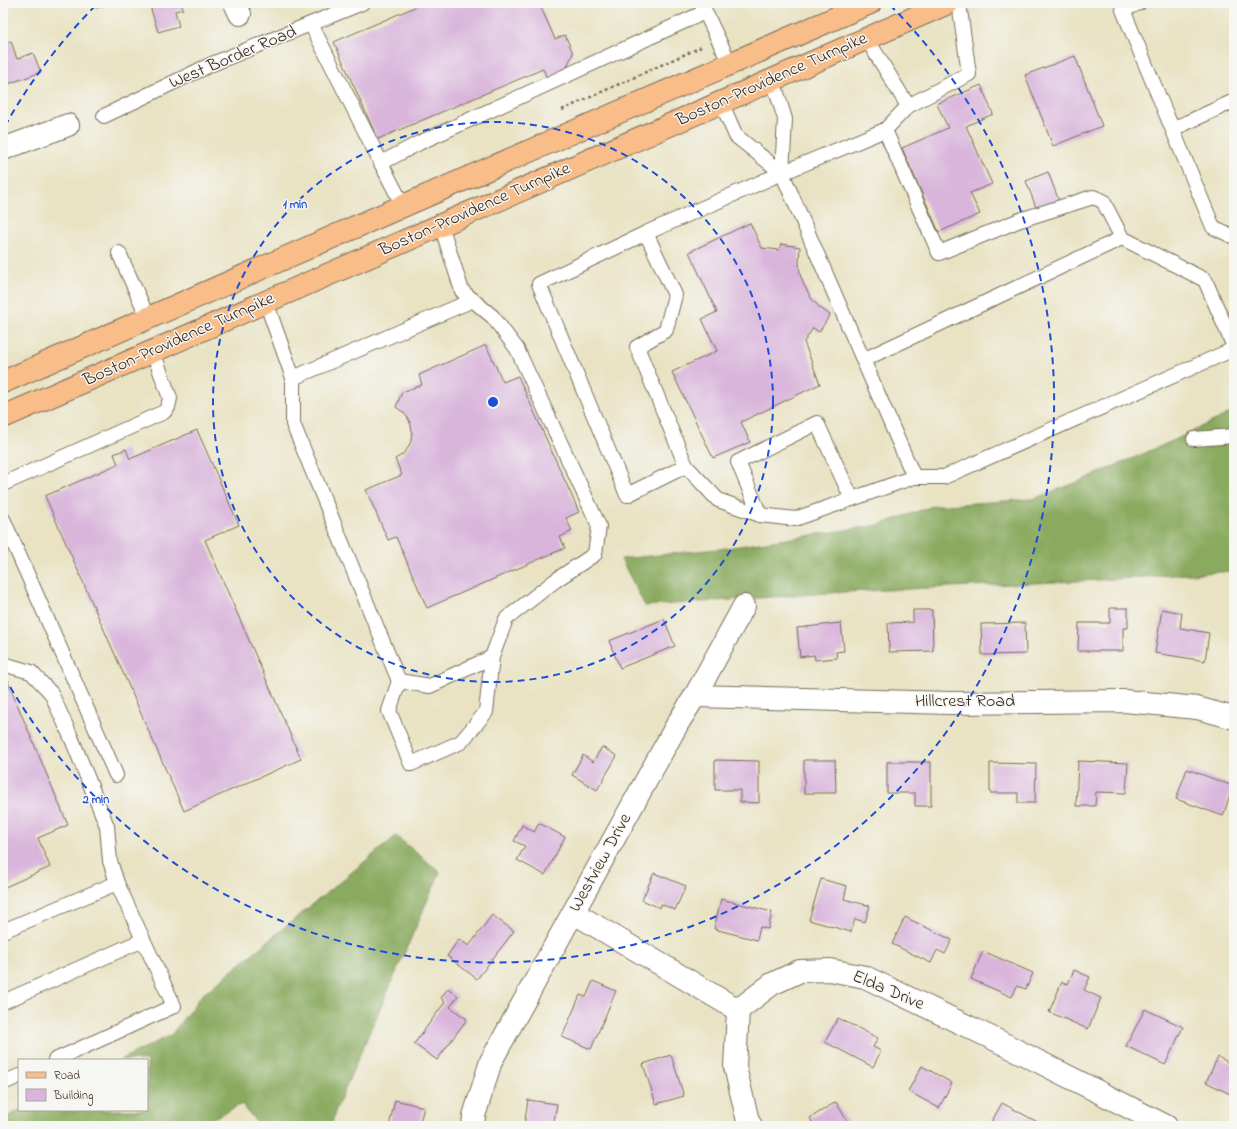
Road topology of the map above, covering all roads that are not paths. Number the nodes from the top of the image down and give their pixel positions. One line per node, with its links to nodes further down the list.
1 (362, 3): 7 (lane, West Border Road)
2 (870, 3): 9 (main road, Boston-Providence Turnpike)
3 (948, 3): 8 (main road, Boston-Providence Turnpike)
4 (959, 3): 13 (lane)
5 (1139, 3): 16 (lane)
6 (703, 8): 9 (lane); 19 (lane)
7 (311, 24): 14 (lane, West Border Road); 19 (lane)
8 (867, 39): 10 (main road, Boston-Providence Turnpike); 13 (lane)
9 (730, 64): 21 (main road, Boston-Providence Turnpike)
10 (773, 80): 12 (main road, Boston-Providence Turnpike); 20 (lane)
11 (1234, 101): 16 (lane)
12 (721, 102): 20 (lane); 22 (main road, Boston-Providence Turnpike)
13 (908, 106): 17 (lane)
14 (104, 116)
15 (68, 124): 18 (street)
16 (1173, 129): 24 (lane)
17 (885, 130): 20 (lane); 25 (lane)
18 (3, 149)
19 (381, 163): 21 (lane)
20 (782, 174): 23 (lane); 32 (lane)
21 (403, 206): 29 (main road, Boston-Providence Turnpike)
22 (440, 225): 27 (lane); 28 (main road, Boston-Providence Turnpike)
23 (646, 233): 38 (lane); 38 (lane)
24 (1234, 237)
25 (1122, 238): 30 (lane); 32 (lane)
26 (119, 253): 29 (lane)
27 (473, 300): 33 (lane); 45 (lane)
28 (266, 302): 31 (main road, Boston-Providence Turnpike); 33 (lane)
29 (148, 318): 34 (main road, Boston-Providence Turnpike)
30 (1234, 348): 39 (lane)
31 (153, 352): 35 (main road, Boston-Providence Turnpike); 40 (lane)
32 (863, 360): 39 (lane)
33 (293, 378): 47 (lane)
34 (3, 382)
35 (3, 417)
36 (1234, 436): 37 (lane)
37 (1194, 439)
38 (686, 466): 42 (lane)
39 (914, 477): 41 (lane)
40 (3, 484)
41 (852, 499): 42 (lane); 42 (lane)
42 (760, 515)
43 (3, 519): 50 (lane)
44 (744, 606): 48 (street, Westview Drive)
45 (492, 657): 47 (lane); 47 (lane)
46 (3, 664): 51 (lane)
47 (398, 681)
48 (695, 696): 49 (street, Hillcrest Road); 52 (street, Westview Drive)
49 (1234, 718)
50 (116, 775)
51 (117, 882): 53 (lane); 54 (lane)
52 (574, 913): 56 (street); 60 (street, Westview Drive)
53 (3, 931)
54 (144, 940): 55 (lane); 57 (lane)
55 (3, 1002)
56 (738, 1010): 61 (street); 62 (street, Elda Drive)
57 (56, 1059)
58 (18, 1076): 59 (lane)
59 (3, 1083)
60 (473, 1126)
61 (751, 1126)
62 (1166, 1126)

